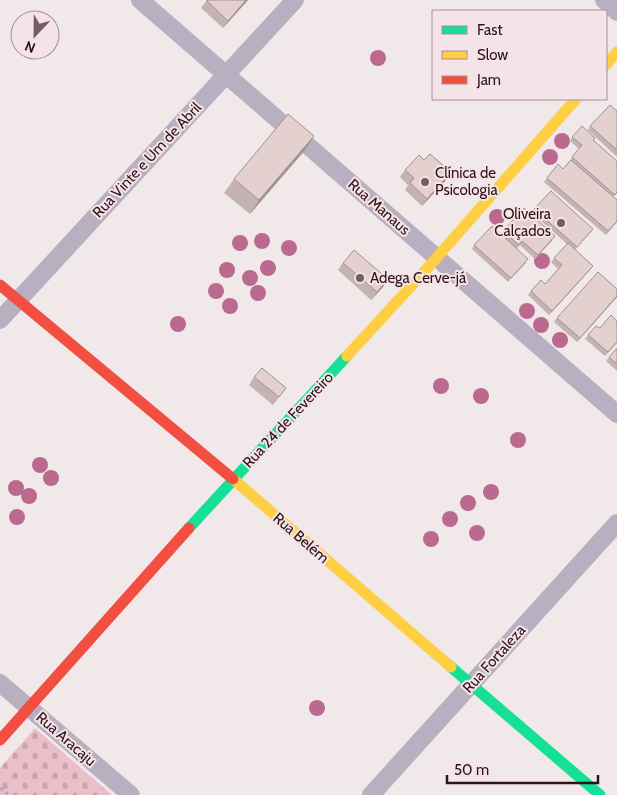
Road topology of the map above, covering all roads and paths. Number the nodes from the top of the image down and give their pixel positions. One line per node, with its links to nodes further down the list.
1 (140, 0): 7 (street, Rua Manaus)
2 (295, 0): 7 (street, Rua Vinte e Um de Abril)
3 (604, 0): 4 (street)
4 (617, 12)
5 (617, 52): 6 (main road)
6 (607, 64)
7 (227, 74): 9 (street, Rua Manaus); 11 (street, Rua Vinte e Um de Abril)
8 (575, 100): 9 (main road, Rua 24 de Fevereiro)
9 (437, 258): 13 (street, Rua Manaus); 14 (main road, Rua 24 de Fevereiro)
10 (0, 285): 11 (main road, Rua Belém)
11 (18, 300): 12 (street, Rua Vinte e Um de Abril); 14 (main road, Rua Belém)
12 (0, 320)
13 (617, 414)
14 (233, 479): 17 (main road, Rua Belém); 18 (main road, Rua 24 de Fevereiro)
15 (617, 523): 17 (street, Rua Fortaleza)
16 (0, 683): 18 (street, Rua Aracaju)
17 (470, 685): 23 (street, Rua Fortaleza); 24 (main road, Rua Belém)
18 (30, 708): 19 (main road, Rua 24 de Fevereiro); 22 (street, Rua Aracaju)
19 (0, 740)
20 (0, 788): 21 (path)
21 (8, 795)
22 (131, 795)
23 (371, 795)
24 (600, 795)

